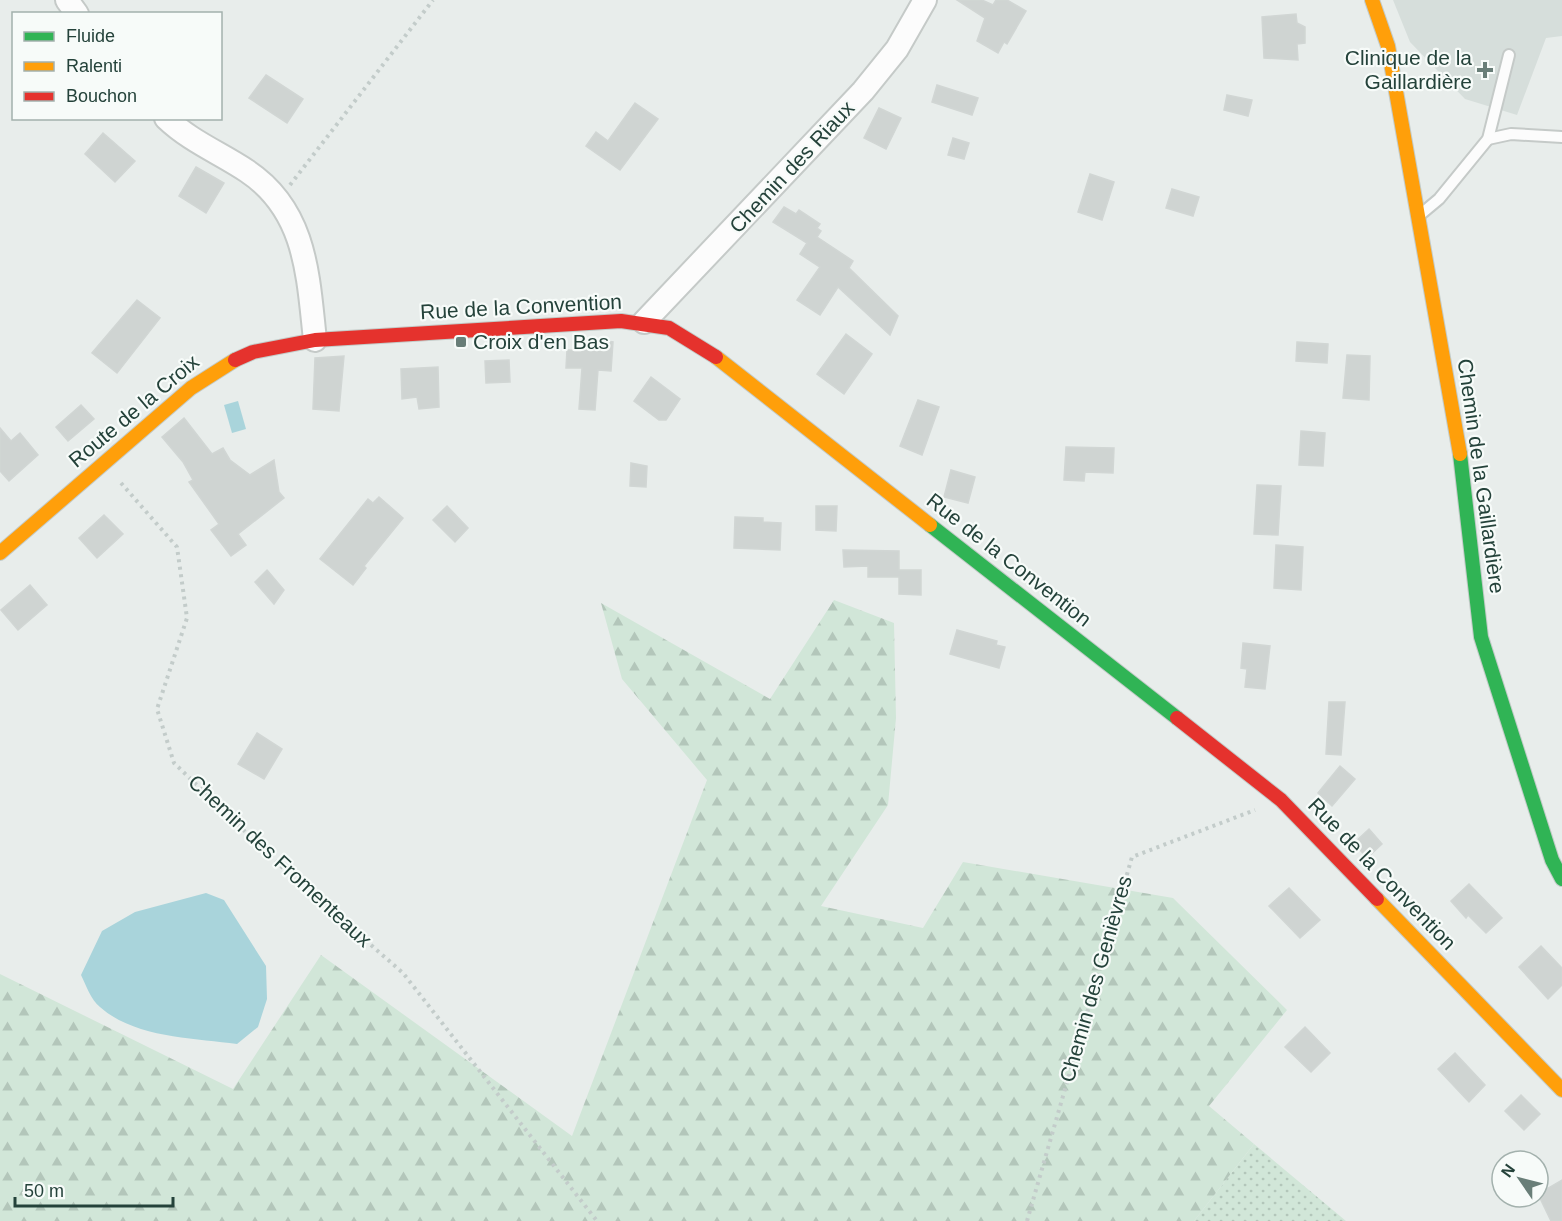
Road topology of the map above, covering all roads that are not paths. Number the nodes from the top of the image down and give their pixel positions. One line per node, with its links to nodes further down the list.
1 (925, 0): 8 (street, Chemin des Riaux)
2 (1372, 0): 7 (street, Chemin de la Gaillardière)
3 (1509, 55): 6 (lane)
4 (168, 120): 9 (street)
5 (1562, 137): 6 (lane)
6 (1488, 139): 7 (lane)
7 (1417, 218): 11 (street, Chemin de la Gaillardière)
8 (644, 322): 9 (street, Rue de la Convention); 12 (street, Rue de la Convention)
9 (315, 340): 10 (street, Route de la Croix)
10 (0, 553)
11 (1562, 879)
12 (1562, 1090)

